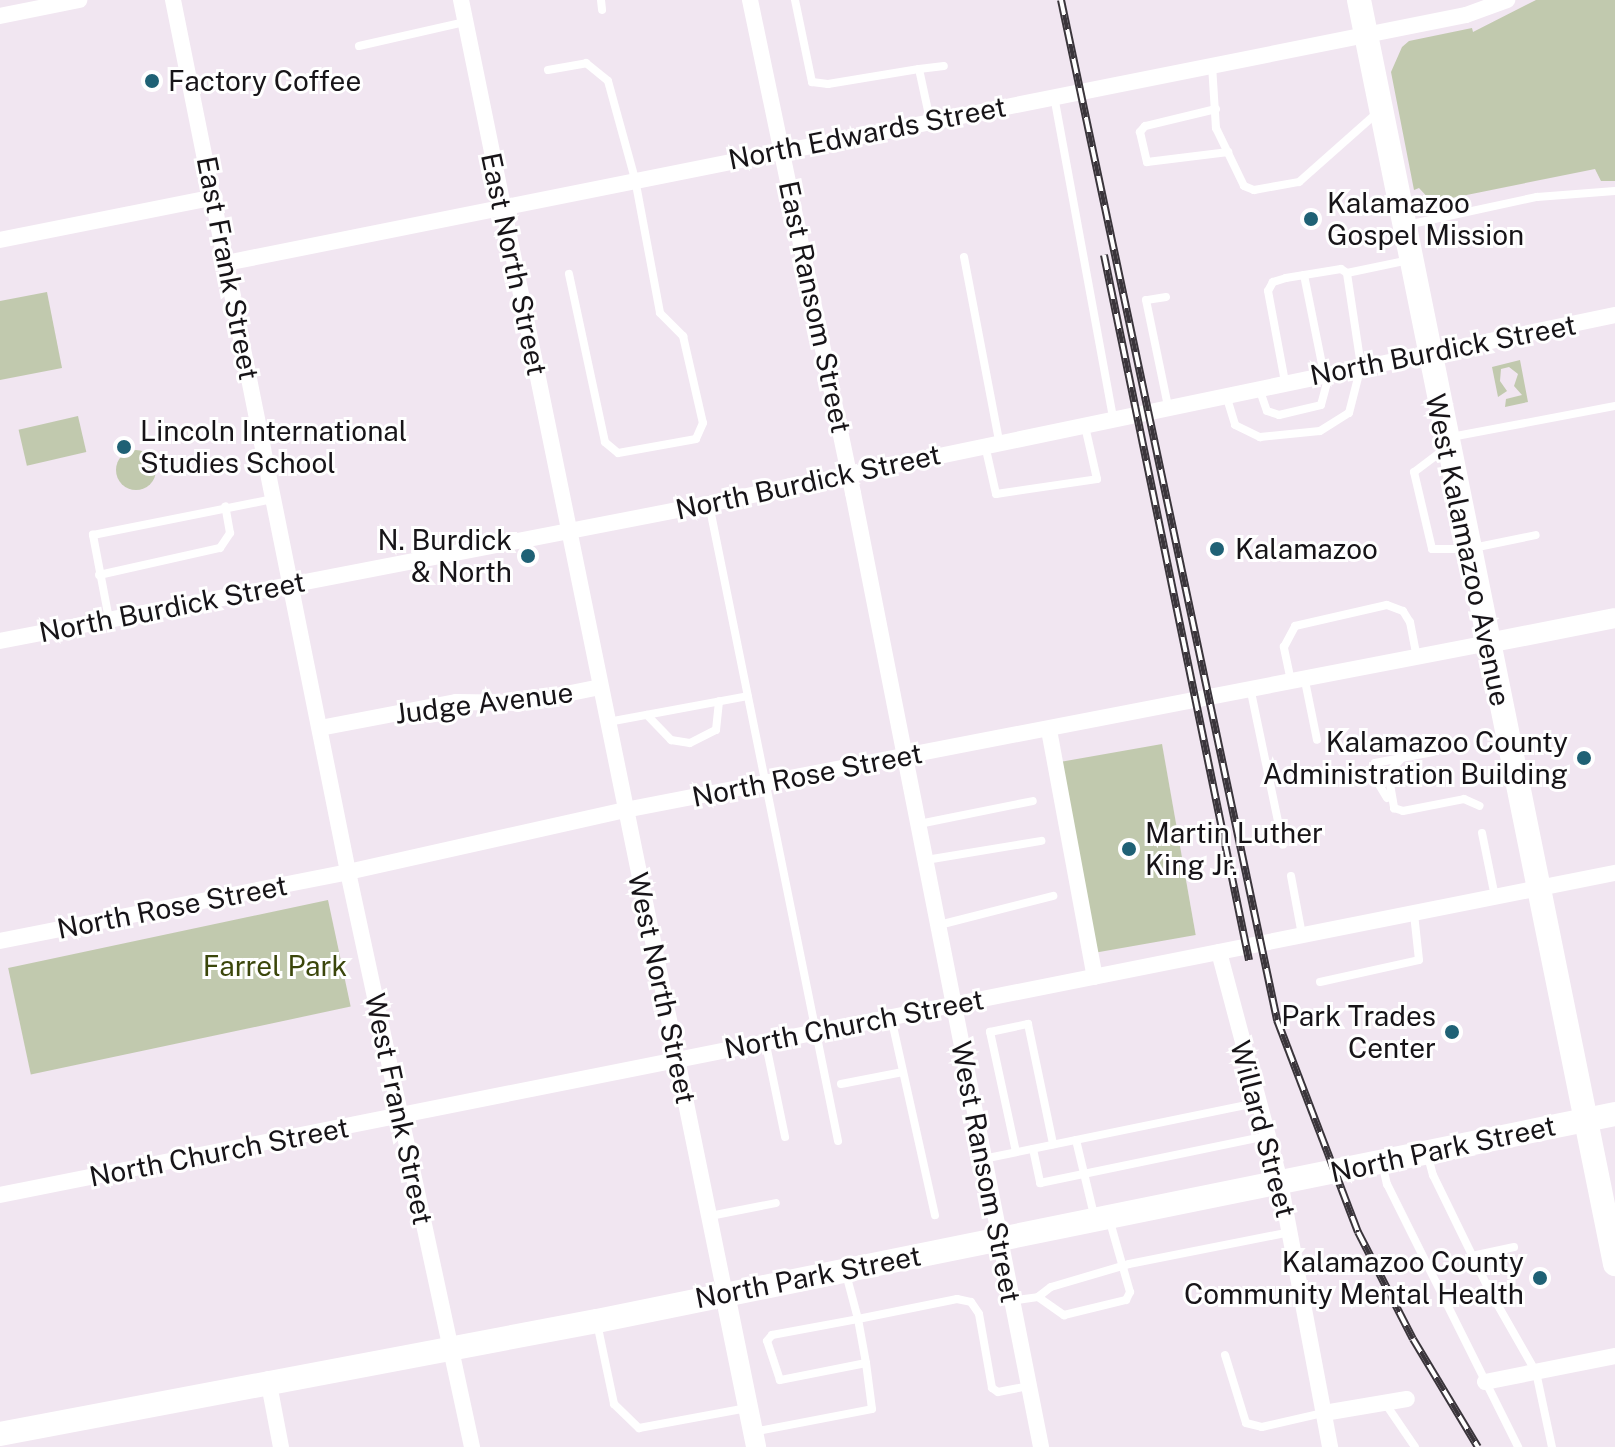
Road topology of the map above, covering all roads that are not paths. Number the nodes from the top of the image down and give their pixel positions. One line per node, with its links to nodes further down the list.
1 (79, 0): 8 (street)
2 (173, 0): 24 (street, East Frank Street)
3 (461, 0): 9 (street, East North Street)
4 (750, 0): 20 (street, East Ransom Street)
5 (795, 0): 14 (lane)
6 (1359, 0): 10 (main road, West Kalamazoo Avenue)
7 (1507, 0): 10 (street, North Edwards Street)
8 (0, 16)
9 (465, 22): 11 (lane); 25 (street, East North Street)
10 (1366, 35): 12 (street, North Edwards Street); 18 (main road, West Kalamazoo Avenue)
11 (359, 46)
12 (1212, 65): 16 (street, North Edwards Street); 17 (lane)
13 (944, 66): 14 (lane)
14 (919, 69): 19 (lane)
15 (548, 70): 22 (lane)
16 (1054, 96): 19 (street, North Edwards Street); 44 (lane)
17 (1216, 109): 21 (lane); 21 (lane)
18 (1380, 110): 21 (lane); 26 (main road, West Kalamazoo Avenue)
19 (930, 120): 20 (street, North Edwards Street)
20 (782, 149): 22 (street, North Edwards Street); 48 (street, East Ransom Street)
21 (1228, 152)
22 (635, 179): 25 (street, North Edwards Street); 32 (lane)
23 (1615, 191): 26 (lane)
24 (215, 197): 27 (street); 30 (street, East Frank Street)
25 (502, 206): 30 (street, North Edwards Street); 52 (street, East North Street)
26 (1403, 226): 29 (main road, West Kalamazoo Avenue)
27 (0, 240)
28 (964, 257): 46 (lane)
29 (1409, 260): 31 (lane); 36 (main road, West Kalamazoo Avenue)
30 (226, 263): 49 (street, East Frank Street)
31 (1347, 273): 33 (lane); 37 (lane)
32 (569, 274)
33 (1304, 275): 38 (lane); 39 (lane)
34 (1166, 297): 42 (lane)
35 (1615, 315): 36 (street, North Burdick Street)
36 (1427, 353): 37 (street, North Burdick Street); 47 (main road, West Kalamazoo Avenue)
37 (1361, 366): 38 (street, North Burdick Street); 41 (lane)
38 (1327, 373): 39 (street, North Burdick Street); 40 (lane)
39 (1285, 382): 40 (street, North Burdick Street)
40 (1258, 388): 41 (street, North Burdick Street)
41 (1226, 395): 42 (street, North Burdick Street)
42 (1168, 406): 44 (street, North Burdick Street)
43 (1615, 406): 47 (lane)
44 (1113, 417): 45 (street, North Burdick Street)
45 (1085, 423): 46 (street, North Burdick Street); 46 (lane)
46 (992, 443): 48 (street, North Burdick Street)
47 (1446, 443): 54 (main road, West Kalamazoo Avenue); 54 (lane)
48 (849, 473): 50 (street, North Burdick Street); 73 (street, West Ransom Street)
49 (274, 499): 51 (lane); 56 (street, East Frank Street)
50 (709, 504): 52 (street, North Burdick Street); 65 (lane)
51 (225, 506): 55 (lane); 55 (lane)
52 (568, 528): 56 (street, North Burdick Street); 63 (street, West North Street)
53 (1536, 535): 54 (lane)
54 (1468, 549): 60 (main road, West Kalamazoo Avenue)
55 (99, 575): 58 (lane)
56 (291, 583): 58 (street, North Burdick Street); 69 (street, West Frank Street)
57 (1615, 618): 60 (street, North Rose Street)
58 (109, 619): 59 (street, North Burdick Street)
59 (0, 641)
60 (1488, 643): 61 (street, North Rose Street); 88 (main road, West Kalamazoo Avenue)
61 (1418, 658): 62 (street, North Rose Street); 62 (lane)
62 (1298, 682): 64 (street, North Rose Street); 71 (lane)
63 (600, 687): 68 (street, West North Street); 69 (street, Judge Avenue)
64 (1251, 692): 70 (street, North Rose Street); 83 (lane)
65 (748, 696): 66 (lane); 75 (lane)
66 (719, 701): 67 (lane); 67 (lane)
67 (647, 715): 68 (lane)
68 (607, 722): 79 (street, West North Street)
69 (320, 728): 85 (street, West Frank Street)
70 (1049, 730): 73 (street, North Rose Street); 96 (street)
71 (1317, 740)
72 (1433, 752): 74 (lane)
73 (906, 757): 75 (street, North Rose Street); 80 (street, West Ransom Street)
74 (1401, 759): 77 (lane); 77 (lane)
75 (766, 783): 79 (street, North Rose Street); 100 (lane)
76 (1033, 801): 80 (lane)
77 (1391, 805): 78 (lane)
78 (1480, 806)
79 (625, 810): 85 (street, North Rose Street); 102 (street, West North Street)
80 (919, 824): 84 (street, West Ransom Street)
81 (1482, 833): 90 (lane)
82 (1041, 841): 84 (lane)
83 (1283, 845)
84 (926, 860): 92 (street, West Ransom Street)
85 (348, 872): 94 (street, North Rose Street); 107 (street, West Frank Street)
86 (1615, 873): 88 (street, North Church Street)
87 (1291, 876): 93 (lane)
88 (1539, 889): 90 (street, North Church Street); 108 (main road, West Kalamazoo Avenue)
89 (1053, 896): 92 (lane)
90 (1495, 898): 91 (street, North Church Street)
91 (1414, 914): 93 (street, North Church Street); 97 (lane)
92 (939, 925): 98 (street, West Ransom Street)
93 (1302, 936): 95 (street, North Church Street)
94 (0, 941)
95 (1219, 952): 96 (street, North Church Street); 105 (street, Willard Street)
96 (1095, 977): 98 (street, North Church Street)
97 (1320, 982)
98 (955, 1006): 99 (street, North Church Street); 117 (street, West Ransom Street)
99 (891, 1017): 100 (street, North Church Street); 103 (lane)
100 (817, 1029): 101 (street, North Church Street); 112 (lane)
101 (765, 1040): 102 (street, North Church Street); 110 (lane)
102 (677, 1059): 107 (street, North Church Street); 124 (street, West North Street)
103 (903, 1072): 104 (lane); 123 (lane)
104 (841, 1084)
105 (1255, 1103): 109 (street, Willard Street); 111 (lane)
106 (1615, 1114): 108 (main road, North Park Street)
107 (400, 1117): 121 (street, North Church Street); 138 (street, West Frank Street)
108 (1586, 1120): 116 (main road, North Park Street); 130 (main road, West Kalamazoo Avenue)
109 (1266, 1136): 119 (lane); 120 (street, Willard Street)
110 (785, 1137)
111 (1076, 1140): 113 (lane); 119 (lane)
112 (838, 1141)
113 (1053, 1144): 114 (lane); 115 (lane)
114 (1033, 1149): 115 (lane); 119 (lane)
115 (1016, 1152): 117 (lane)
116 (1427, 1152): 118 (main road, North Park Street); 129 (lane)
117 (982, 1160): 127 (street, West Ransom Street)
118 (1382, 1162): 120 (main road, North Park Street); 144 (lane)
119 (1084, 1174): 125 (lane)
120 (1280, 1182): 125 (main road, North Park Street); 126 (street, Willard Street)
121 (0, 1195)
122 (776, 1203): 124 (lane)
123 (935, 1215)
124 (709, 1216): 133 (street, West North Street)
125 (1102, 1218): 127 (main road, North Park Street); 131 (lane)
126 (1290, 1232): 131 (lane); 149 (street, Willard Street)
127 (996, 1240): 132 (main road, North Park Street); 135 (street, West Ransom Street)
128 (1514, 1247): 129 (lane)
129 (1472, 1256): 142 (lane)
130 (1615, 1264)
131 (1119, 1267): 134 (lane); 134 (lane)
132 (845, 1270): 133 (main road, North Park Street); 136 (lane)
133 (725, 1294): 137 (main road, North Park Street); 148 (street, West North Street)
134 (1038, 1297): 135 (lane)
135 (1010, 1302): 145 (street, West Ransom Street)
136 (858, 1319): 141 (lane); 141 (lane); 145 (lane)
137 (597, 1321): 138 (main road, North Park Street); 148 (lane)
138 (451, 1348): 143 (main road, North Park Street); 153 (street, West Frank Street)
139 (1225, 1355): 149 (lane)
140 (1615, 1356): 142 (street)
141 (866, 1363): 151 (lane)
142 (1536, 1372): 144 (street); 158 (lane)
143 (268, 1379): 150 (main road, North Park Street); 152 (street)
144 (1485, 1382): 157 (lane)
145 (1028, 1386): 154 (street, West Ransom Street)
146 (1407, 1399): 147 (street)
147 (1385, 1403): 149 (street); 156 (lane)
148 (748, 1408): 151 (street, West North Street)
149 (1324, 1413): 155 (street, Willard Street)
150 (0, 1434)
151 (754, 1440)
152 (281, 1447)
153 (472, 1447)
154 (1041, 1447)
155 (1330, 1447)
156 (1415, 1447)
157 (1518, 1447)
158 (1552, 1447)

